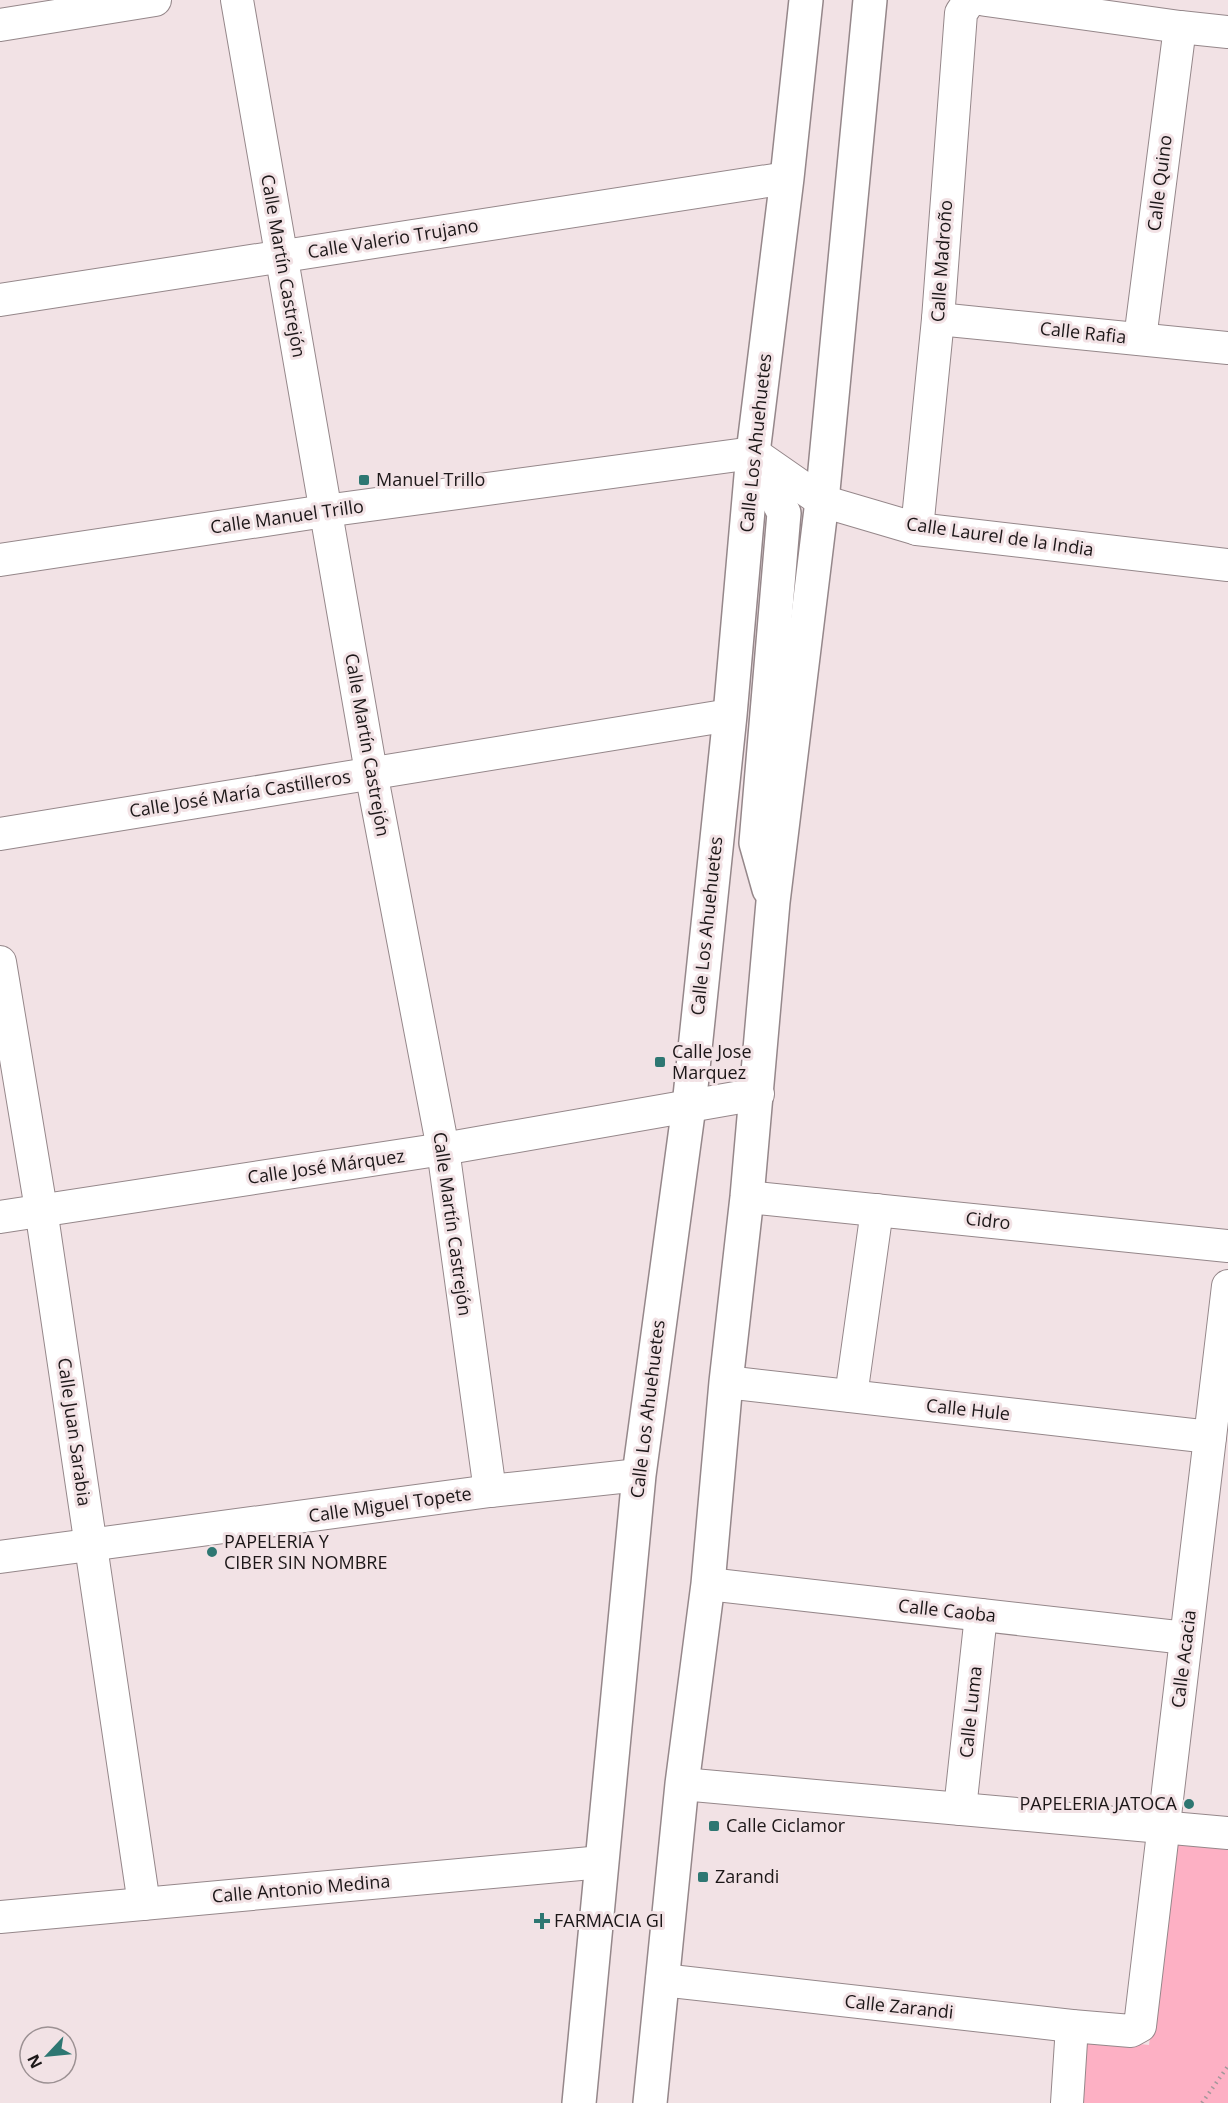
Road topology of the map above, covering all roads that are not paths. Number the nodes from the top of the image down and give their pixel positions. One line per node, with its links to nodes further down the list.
1 (155, 0): 7 (street)
2 (237, 0): 11 (street, Calle Martín Castrejón)
3 (806, 0): 10 (street, Calle Los Ahuehuetes)
4 (870, 0): 17 (street)
5 (974, 0): 13 (street, Calle Madroño)
6 (986, 0): 8 (street)
7 (0, 25)
8 (1180, 27): 9 (street); 14 (street, Calle Quino)
9 (1228, 32)
10 (787, 178): 11 (street, Calle Valerio Trujano); 16 (street, Calle Los Ahuehuetes)
11 (281, 256): 12 (street, Calle Valerio Trujano); 18 (street, Calle Martín Castrejón)
12 (0, 300)
13 (938, 319): 14 (street, Calle Rafia); 19 (street, Calle Madroño)
14 (1140, 339): 15 (street, Calle Rafia)
15 (1228, 348)
16 (753, 453): 17 (street, Calle Laurel de la India); 18 (street, Calle Manuel Trillo); 22 (street, Calle Los Ahuehuetes); 25 (street)
17 (822, 501): 19 (street, Calle Laurel de la India); 25 (street)
18 (325, 511): 20 (street, Calle Manuel Trillo); 23 (street, Calle Martín Castrejón)
19 (917, 529): 21 (street, Calle Laurel de la India)
20 (0, 560)
21 (1228, 565)
22 (730, 715): 23 (street, Calle José María Castilleros); 28 (street, Calle Los Ahuehuetes)
23 (371, 772): 24 (street, Calle José María Castilleros); 29 (street, Calle Martín Castrejón)
24 (0, 834)
25 (773, 902): 27 (street)
26 (0, 962): 31 (street, Calle Juan Sarabia)
27 (758, 1094): 28 (street, Calle José Márquez); 30 (street)
28 (688, 1106): 29 (street, Calle José Márquez); 39 (street, Calle Los Ahuehuetes)
29 (443, 1149): 31 (street, Calle José Márquez); 40 (street, Calle Martín Castrejón)
30 (747, 1197): 32 (street, Cidro); 36 (street)
31 (41, 1209): 33 (street, Calle José Márquez); 41 (street, Calle Juan Sarabia)
32 (877, 1210): 34 (street, Cidro); 37 (street)
33 (0, 1217)
34 (1228, 1246)
35 (1228, 1286): 38 (street, Calle Acacia)
36 (726, 1382): 37 (street, Calle Hule); 43 (street)
37 (851, 1396): 38 (street, Calle Hule)
38 (1210, 1437): 45 (street, Calle Acacia)
39 (639, 1474): 40 (street, Calle Miguel Topete); 50 (street, Calle Los Ahuehuetes)
40 (490, 1491): 41 (street, Calle Miguel Topete)
41 (91, 1545): 42 (street, Calle Miguel Topete); 51 (street, Calle Juan Sarabia)
42 (0, 1557)
43 (708, 1584): 44 (street, Calle Caoba); 46 (street)
44 (981, 1615): 45 (street, Calle Caoba); 47 (street, Calle Luma)
45 (1186, 1638): 48 (street, Calle Acacia)
46 (682, 1784): 47 (street); 53 (street)
47 (960, 1809): 48 (street)
48 (1164, 1826): 49 (street); 55 (street, Calle Acacia)
49 (1228, 1833)
50 (602, 1863): 51 (street, Calle Antonio Medina); 56 (street, Calle Los Ahuehuetes)
51 (144, 1904): 52 (street, Calle Antonio Medina)
52 (0, 1917)
53 (662, 1980): 54 (street, Calle Zarandi); 57 (street)
54 (1072, 2026): 55 (street, Calle Zarandi); 58 (street)
55 (1136, 2030)
56 (579, 2103)
57 (650, 2103)
58 (1067, 2103)

